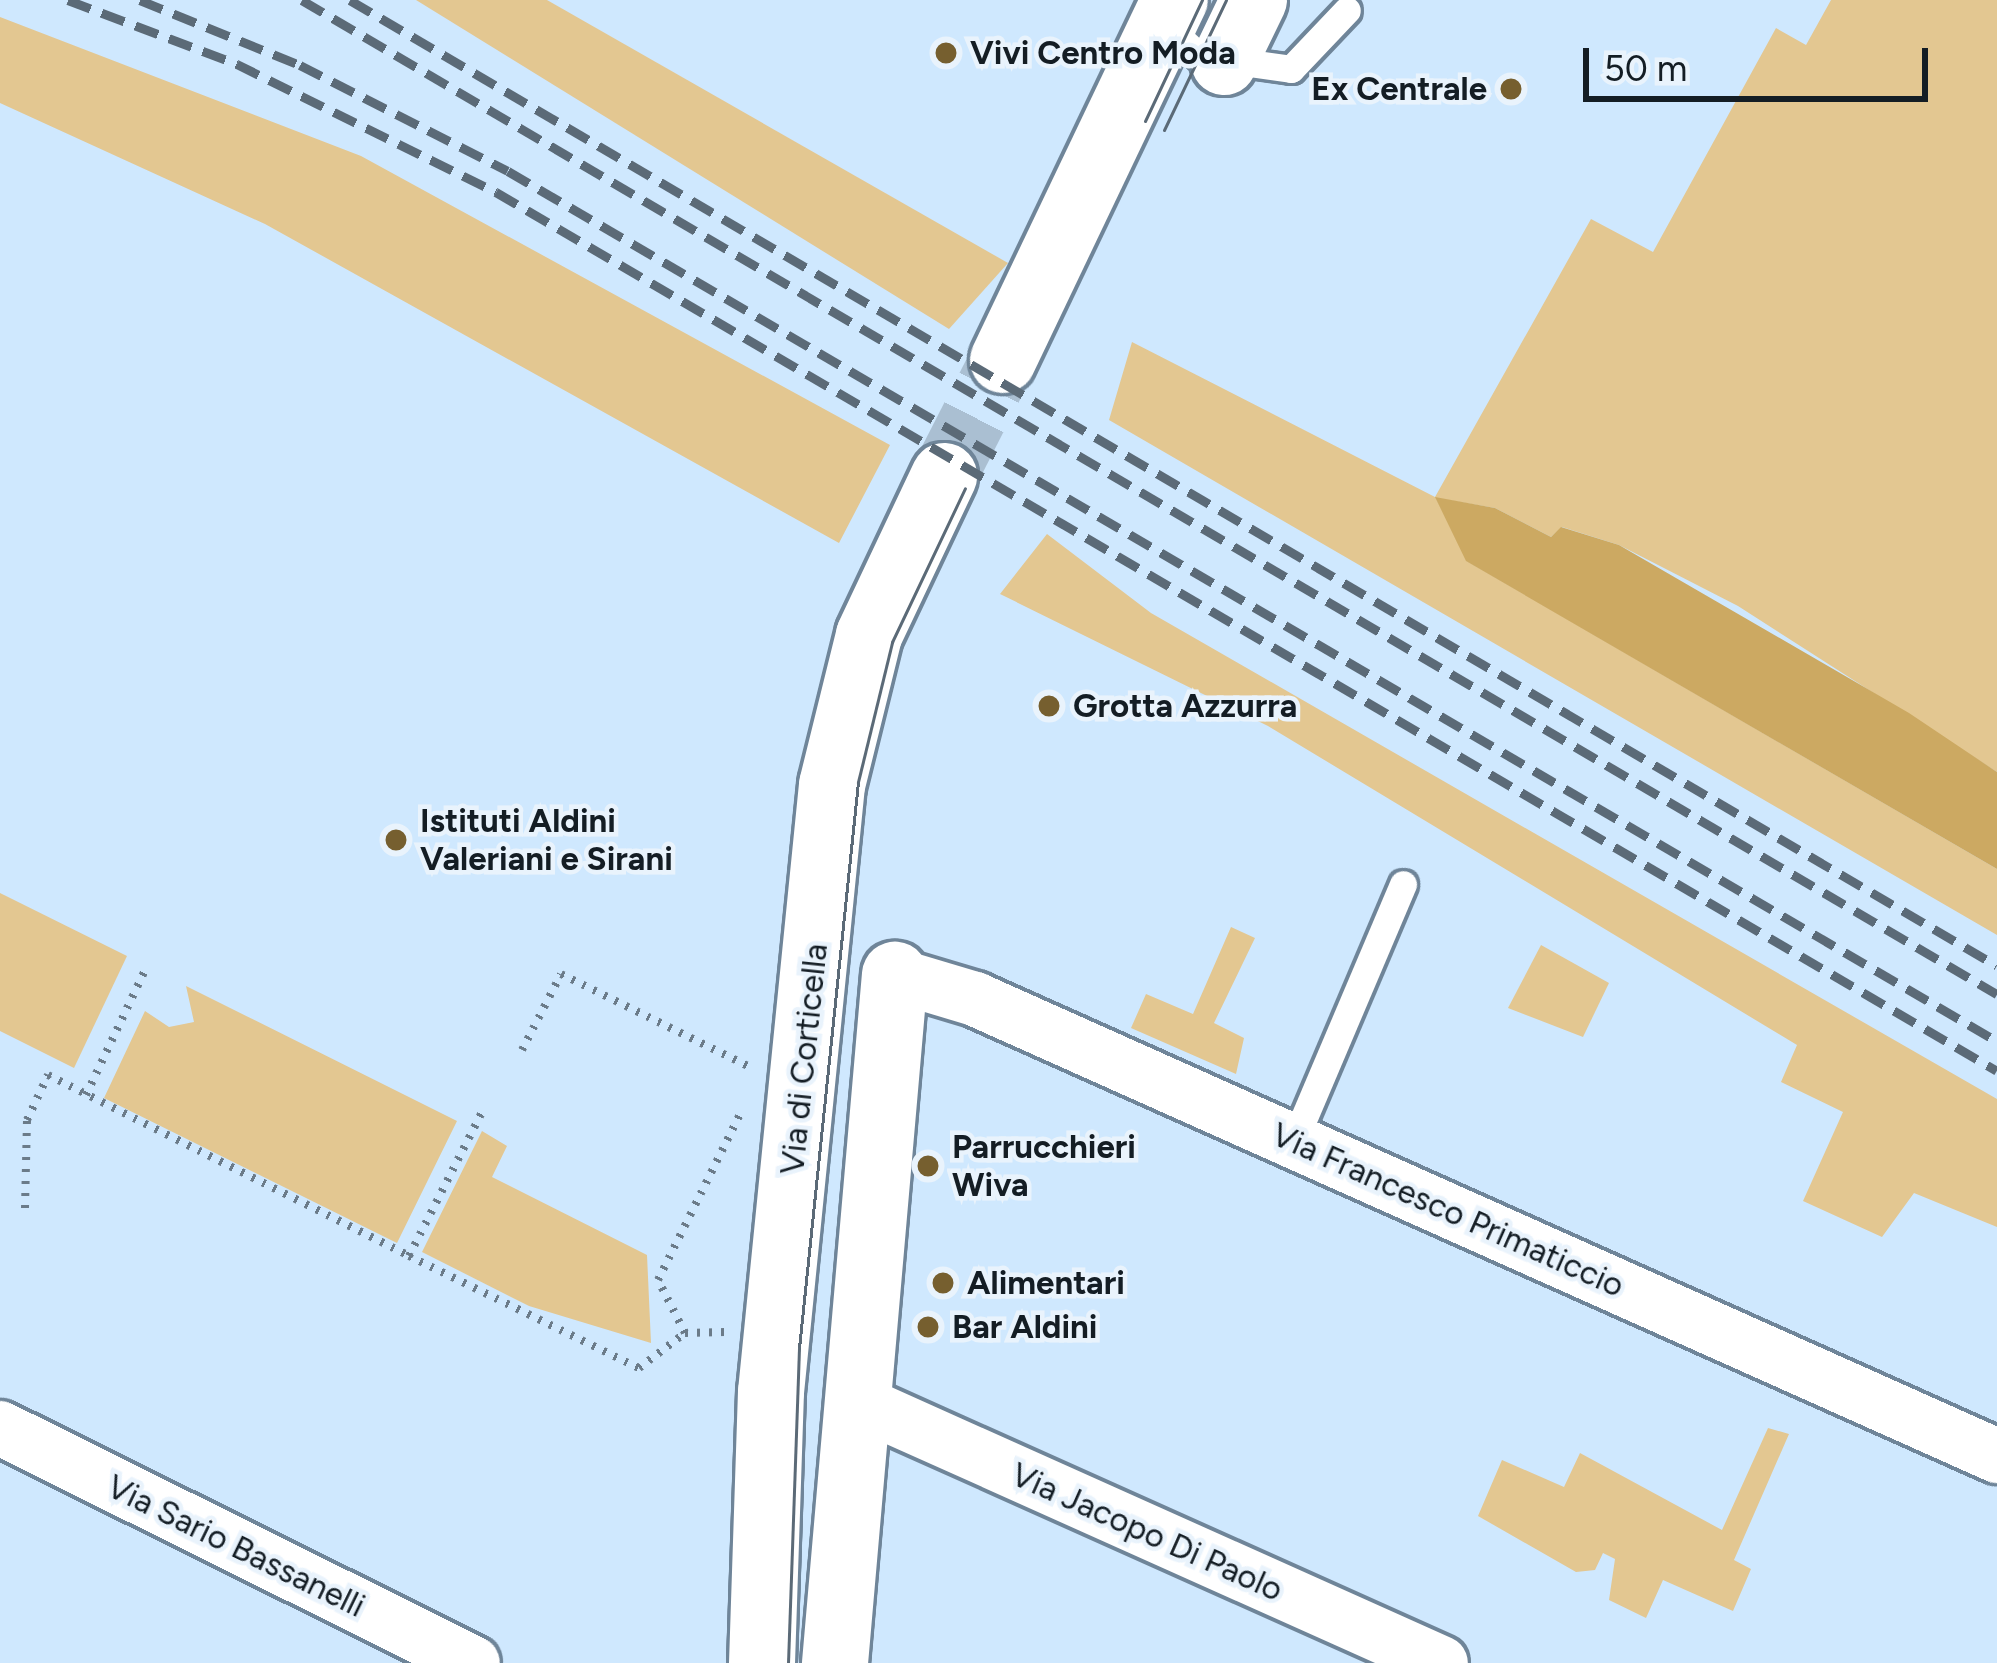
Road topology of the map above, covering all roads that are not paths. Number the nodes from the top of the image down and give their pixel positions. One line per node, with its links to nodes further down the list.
1 (1254, 0): 4 (main road)
2 (1347, 10): 4 (lane)
3 (1169, 11): 4 (lane); 5 (main road)
4 (1224, 62)
5 (1003, 360)
6 (944, 476): 14 (main road, Via di Corticella)
7 (1403, 884): 9 (lane)
8 (896, 975): 9 (street, Via Francesco Primaticcio); 10 (main road)
9 (1294, 1141): 12 (street, Via Francesco Primaticcio)
10 (854, 1400): 15 (main road); 16 (street, Via Jacopo Di Paolo)
11 (0, 1428): 13 (street, Via Sario Bassanelli)
12 (1997, 1456)
13 (473, 1663)
14 (762, 1663)
15 (835, 1663)
16 (1441, 1663)

